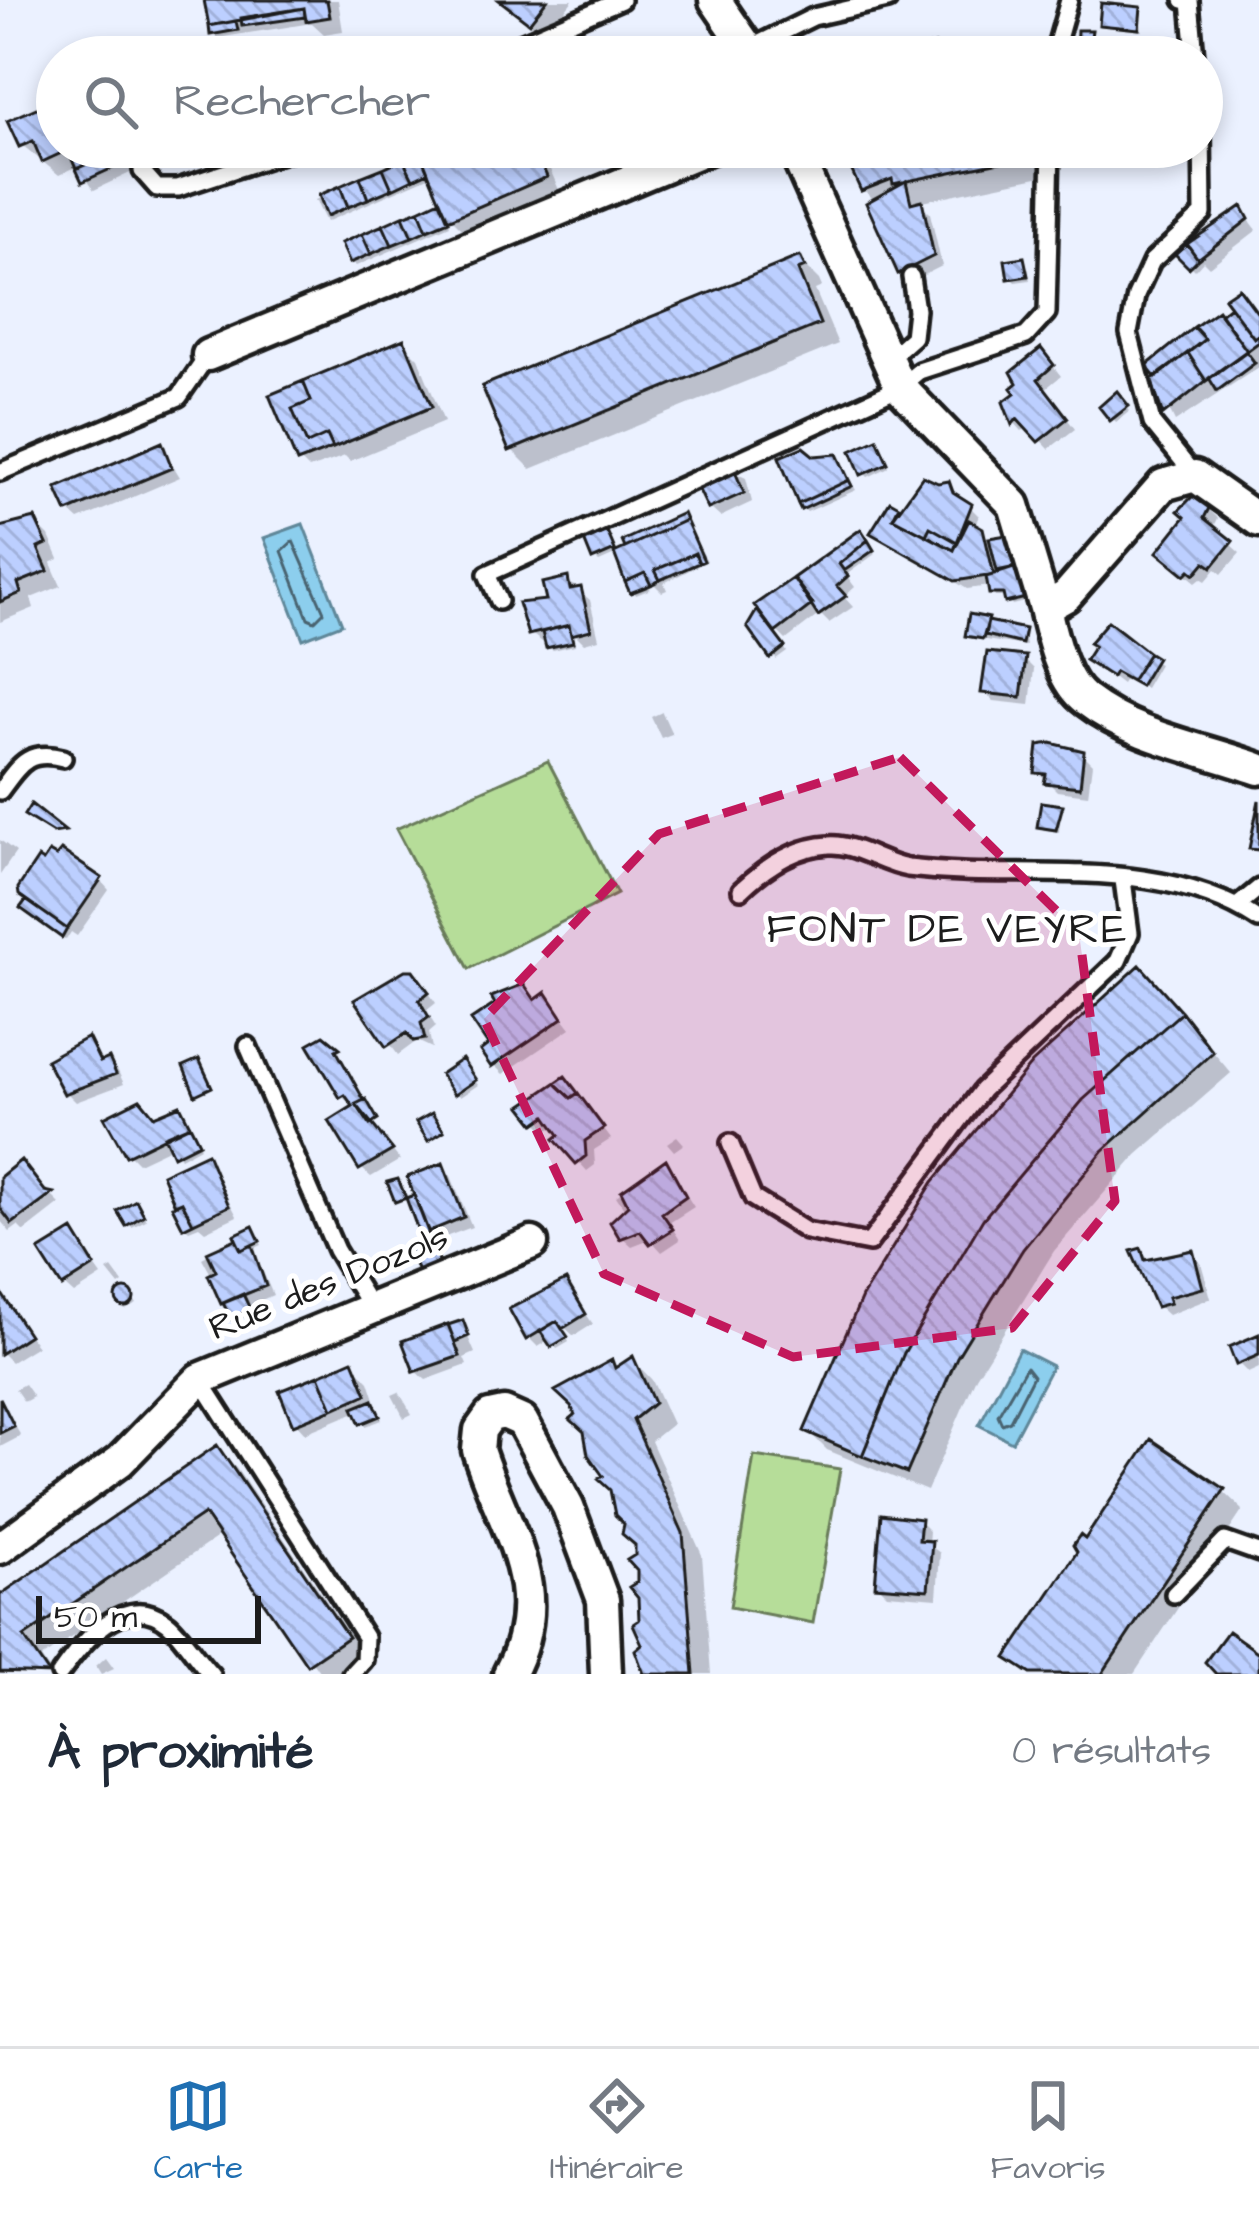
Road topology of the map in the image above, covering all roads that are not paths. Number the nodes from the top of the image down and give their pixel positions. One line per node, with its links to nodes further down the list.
1 (621, 0): 6 (lane)
2 (715, 0): 7 (street)
3 (888, 0): 8 (lane)
4 (1069, 0): 9 (lane)
5 (1183, 0): 10 (lane)
6 (537, 36)
7 (741, 36)
8 (780, 36)
9 (1059, 36)
10 (1193, 36)
11 (239, 168): 16 (lane)
12 (660, 168): 18 (street)
13 (803, 168): 19 (street)
14 (1050, 168): 19 (lane)
15 (1202, 168): 21 (lane)
16 (142, 171)
17 (911, 277): 19 (lane)
18 (208, 356): 20 (lane)
19 (893, 373): 23 (lane); 24 (street)
20 (0, 472)
21 (1195, 476): 22 (street); 24 (street)
22 (1259, 521)
23 (499, 601)
24 (1045, 608): 26 (street)
25 (63, 758): 27 (lane)
26 (1259, 769)
27 (0, 791)
28 (1124, 880): 30 (lane); 31 (lane); 34 (lane)
29 (1259, 888): 31 (lane)
30 (741, 890)
31 (1237, 906): 32 (lane)
32 (1259, 920)
33 (248, 1046): 36 (lane)
34 (730, 1143)
35 (532, 1243): 36 (street, Rue des Dozols)
36 (370, 1306): 37 (street, Rue des Dozols)
37 (200, 1379): 38 (street, Rue des Dozols); 43 (lane)
38 (0, 1548)
39 (1259, 1553): 40 (lane)
40 (1174, 1594)
41 (60, 1674): 42 (lane)
42 (211, 1674)
43 (351, 1674)
44 (508, 1674): 45 (street)
45 (606, 1674)

